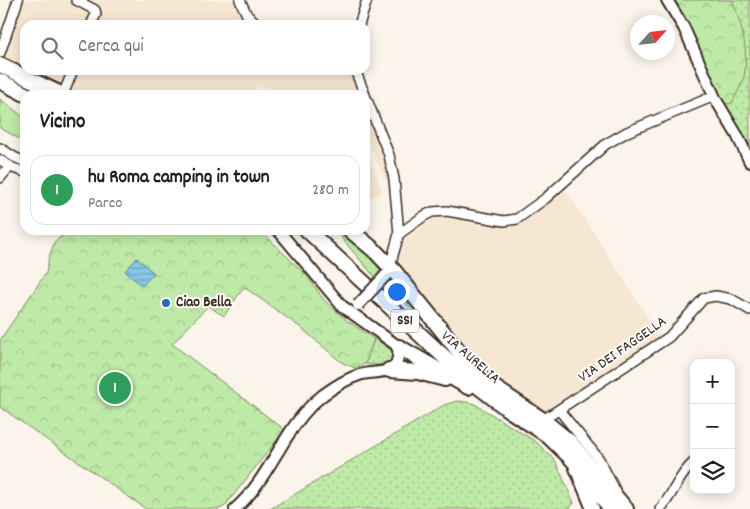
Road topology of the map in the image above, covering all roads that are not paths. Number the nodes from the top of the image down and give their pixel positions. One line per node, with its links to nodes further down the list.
1 (18, 0): 9 (street)
2 (76, 0): 6 (street)
3 (240, 0): 7 (street)
4 (367, 0): 8 (street)
5 (667, 0): 22 (street)
6 (93, 20)
7 (252, 20)
8 (361, 20)
9 (0, 53)
10 (0, 65): 11 (main road)
11 (20, 75)
12 (21, 75): 16 (main road)
13 (71, 75): 17 (street)
14 (357, 75): 18 (street)
15 (0, 81): 19 (main road)
16 (52, 90)
17 (65, 90)
18 (363, 90)
19 (20, 91)
20 (707, 99): 31 (street)
21 (370, 105): 31 (street)
22 (737, 135): 24 (street); 27 (street)
23 (0, 148): 26 (street)
24 (750, 150)
25 (0, 160): 28 (street)
26 (20, 160)
27 (750, 162)
28 (10, 166): 29 (street); 30 (street)
29 (20, 170)
30 (0, 178)
31 (399, 234): 36 (street)
32 (282, 235): 38 (street)
33 (312, 235): 43 (main road, VIA AURELIA / SS1)
34 (325, 235): 41 (main road, VIA AURELIA / SS1)
35 (355, 235): 36 (main road)
36 (388, 270): 38 (street, bridge); 41 (main road)
37 (750, 310): 44 (street, VIA DEI FAGGELLA)
38 (350, 312): 39 (street)
39 (399, 347): 40 (street); 42 (main road)
40 (390, 370): 42 (main road); 49 (street)
41 (482, 380): 45 (main road, VIA AURELIA / SS1)
42 (464, 385): 43 (main road)
43 (506, 408): 46 (main road, VIA AURELIA / SS1)
44 (560, 410): 45 (street); 48 (street)
45 (544, 420): 48 (main road, VIA AURELIA / SS1)
46 (572, 459): 48 (main road, VIA AURELIA / SS1); 50 (main road)
47 (690, 466): 51 (street)
48 (619, 506)
49 (235, 509)
50 (594, 509)
51 (660, 509)

